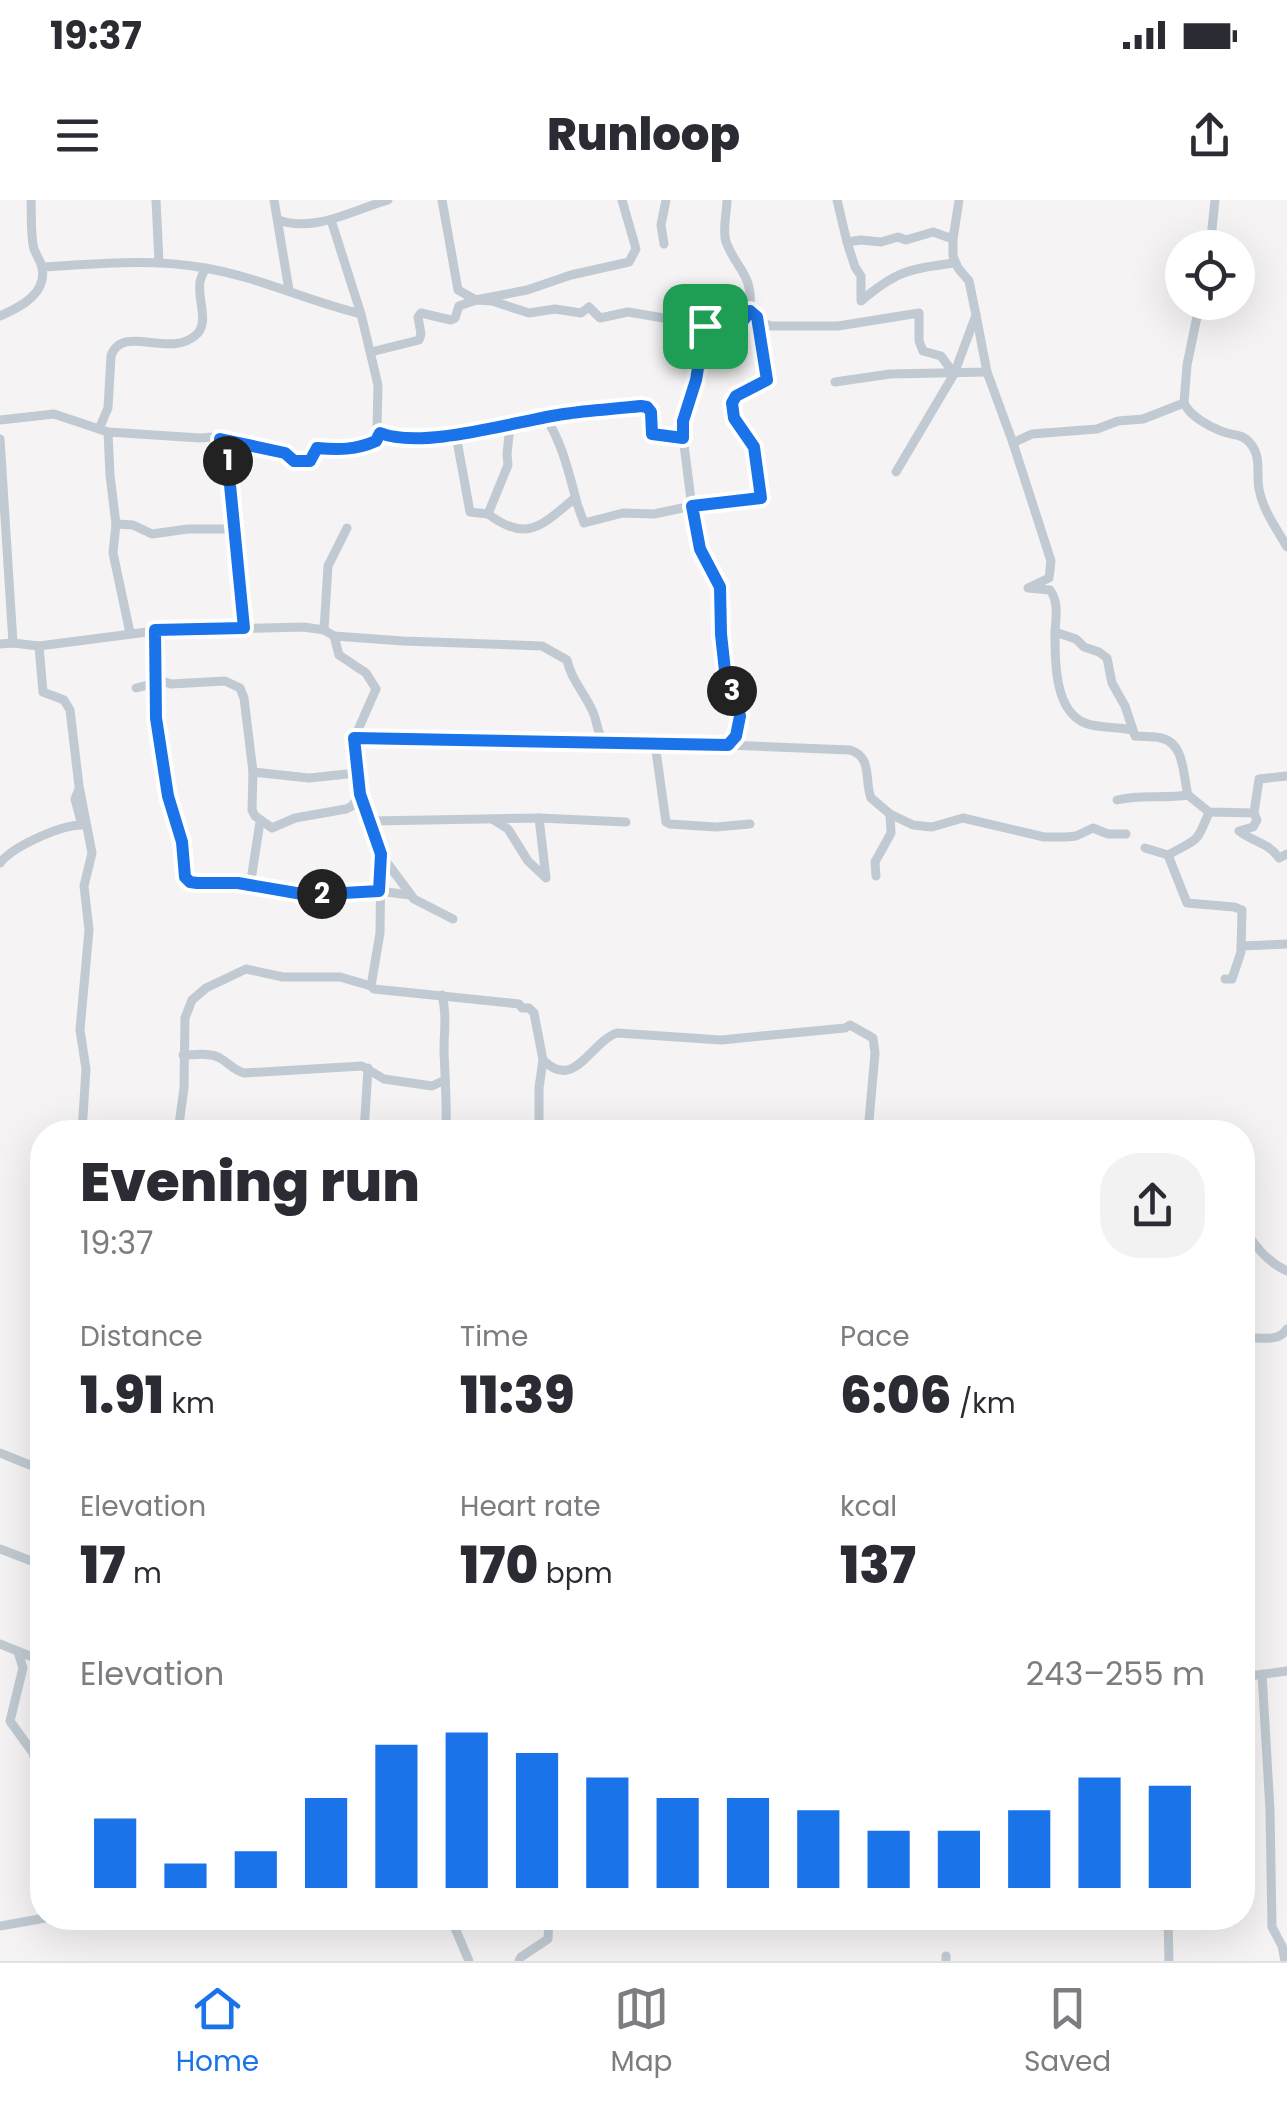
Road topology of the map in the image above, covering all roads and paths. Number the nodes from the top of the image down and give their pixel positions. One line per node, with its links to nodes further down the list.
1 (31, 200): 21 (street)
2 (156, 200): 19 (street)
3 (274, 200): 13 (street)
4 (388, 200): 12 (street)
5 (442, 200): 24 (street)
6 (622, 200): 24 (street)
7 (666, 200): 18 (street)
8 (727, 200): 26 (street)
9 (838, 200): 17 (street)
10 (959, 200): 16 (street)
11 (1215, 200): 15 (street)
12 (358, 205): 14 (street)
13 (278, 220): 14 (street); 23 (street)
14 (331, 220): 25 (street)
15 (1212, 230)
16 (953, 239): 17 (street); 20 (street)
17 (847, 242): 20 (street)
18 (664, 244)
19 (159, 263): 21 (street); 22 (street)
20 (954, 263): 27 (street)
21 (42, 268): 28 (street)
22 (206, 268): 23 (street); 41 (street)
23 (289, 290): 25 (street)
24 (476, 300): 31 (street); 32 (street)
25 (361, 314): 32 (street)
26 (754, 314): 30 (street); 35 (street); 49 (street)
27 (976, 315): 34 (street); 35 (street)
28 (0, 316)
29 (1197, 320): 37 (street)
30 (740, 325): 31 (street); 33 (street)
31 (705, 326): 33 (street)
32 (371, 352): 42 (street)
33 (699, 364): 44 (street)
34 (987, 372): 35 (street); 47 (street)
35 (954, 374): 36 (street); 48 (street)
36 (835, 382)
37 (1184, 403): 47 (street); 55 (street)
38 (546, 418): 40 (street); 44 (street); 51 (street)
39 (0, 420): 41 (street)
40 (510, 425): 43 (street); 50 (street)
41 (103, 431): 46 (street); 52 (street)
42 (380, 433): 43 (street); 46 (street)
43 (456, 434): 50 (street)
44 (683, 438): 49 (street)
45 (0, 439): 62 (street)
46 (220, 439): 54 (street)
47 (1013, 442): 59 (street)
48 (896, 472)
49 (692, 506): 51 (street); 71 (street)
50 (488, 514): 51 (street)
51 (584, 523)
52 (116, 524): 54 (street); 60 (street)
53 (347, 528): 58 (street)
54 (236, 529): 56 (street)
55 (1287, 548)
56 (244, 628): 57 (street); 58 (street)
57 (155, 630): 60 (street); 65 (street)
58 (324, 630): 61 (street)
59 (1055, 632): 67 (street); 67 (street)
60 (130, 633): 64 (street)
61 (334, 636): 68 (street); 69 (street)
62 (12, 642): 63 (street); 64 (street)
63 (0, 644)
64 (39, 646): 75 (street)
65 (157, 680): 66 (street); 72 (street); 96 (street)
66 (136, 688)
67 (1132, 730): 77 (street)
68 (354, 738): 69 (street); 73 (street)
69 (608, 743): 70 (street)
70 (656, 744): 71 (street); 87 (street)
71 (728, 745): 81 (street)
72 (254, 772): 73 (street); 85 (street)
73 (356, 773): 76 (street)
74 (1287, 776): 80 (street)
75 (79, 786): 93 (street); 108 (street)
76 (360, 794): 84 (street); 85 (street)
77 (1188, 795): 78 (street); 79 (street)
78 (1118, 800)
79 (1209, 812): 80 (street); 92 (street)
80 (1254, 813): 91 (street)
81 (890, 814): 88 (street); 94 (street)
82 (539, 818): 83 (street); 83 (street); 86 (street)
83 (492, 820): 84 (street)
84 (371, 821): 90 (street)
85 (260, 822): 95 (street)
86 (626, 822)
87 (750, 824)
88 (1126, 834)
89 (1144, 848): 92 (street)
90 (381, 854): 96 (street); 97 (street)
91 (1287, 854)
92 (1168, 855): 100 (street)
93 (0, 863)
94 (876, 876)
95 (252, 880)
96 (379, 891): 97 (street); 102 (street)
97 (410, 895): 98 (street)
98 (453, 919)
99 (1287, 944): 100 (street)
100 (1241, 946): 101 (street)
101 (1225, 979)
102 (371, 986): 103 (street); 104 (street)
103 (442, 994): 105 (street); 107 (street)
104 (183, 1055): 106 (street); 109 (street)
105 (543, 1060): 112 (street); 113 (street)
106 (368, 1068): 107 (street); 110 (street)
107 (445, 1080): 111 (street)
108 (83, 1120)
109 (180, 1120)
110 (365, 1120)
111 (447, 1120)
112 (539, 1120)
113 (869, 1120)
114 (1255, 1243): 115 (street)
115 (1287, 1271)
116 (1287, 1329): 117 (street)
117 (1255, 1338)
118 (0, 1453): 119 (street)
119 (30, 1465)
120 (0, 1549): 121 (street)
121 (30, 1558)
122 (0, 1644): 123 (street)
123 (18, 1652): 124 (street); 129 (street)
124 (30, 1656)
125 (1287, 1671): 126 (street)
126 (1262, 1674): 127 (street); 139 (street)
127 (1255, 1675)
128 (0, 1726): 129 (street)
129 (17, 1731): 130 (street)
130 (30, 1748)
131 (30, 1921): 132 (street)
132 (0, 1926)
133 (454, 1930): 136 (street)
134 (548, 1930): 137 (street)
135 (1168, 1930): 138 (street)
136 (470, 1961)
137 (519, 1961)
138 (1169, 1961)
139 (1284, 1961)

